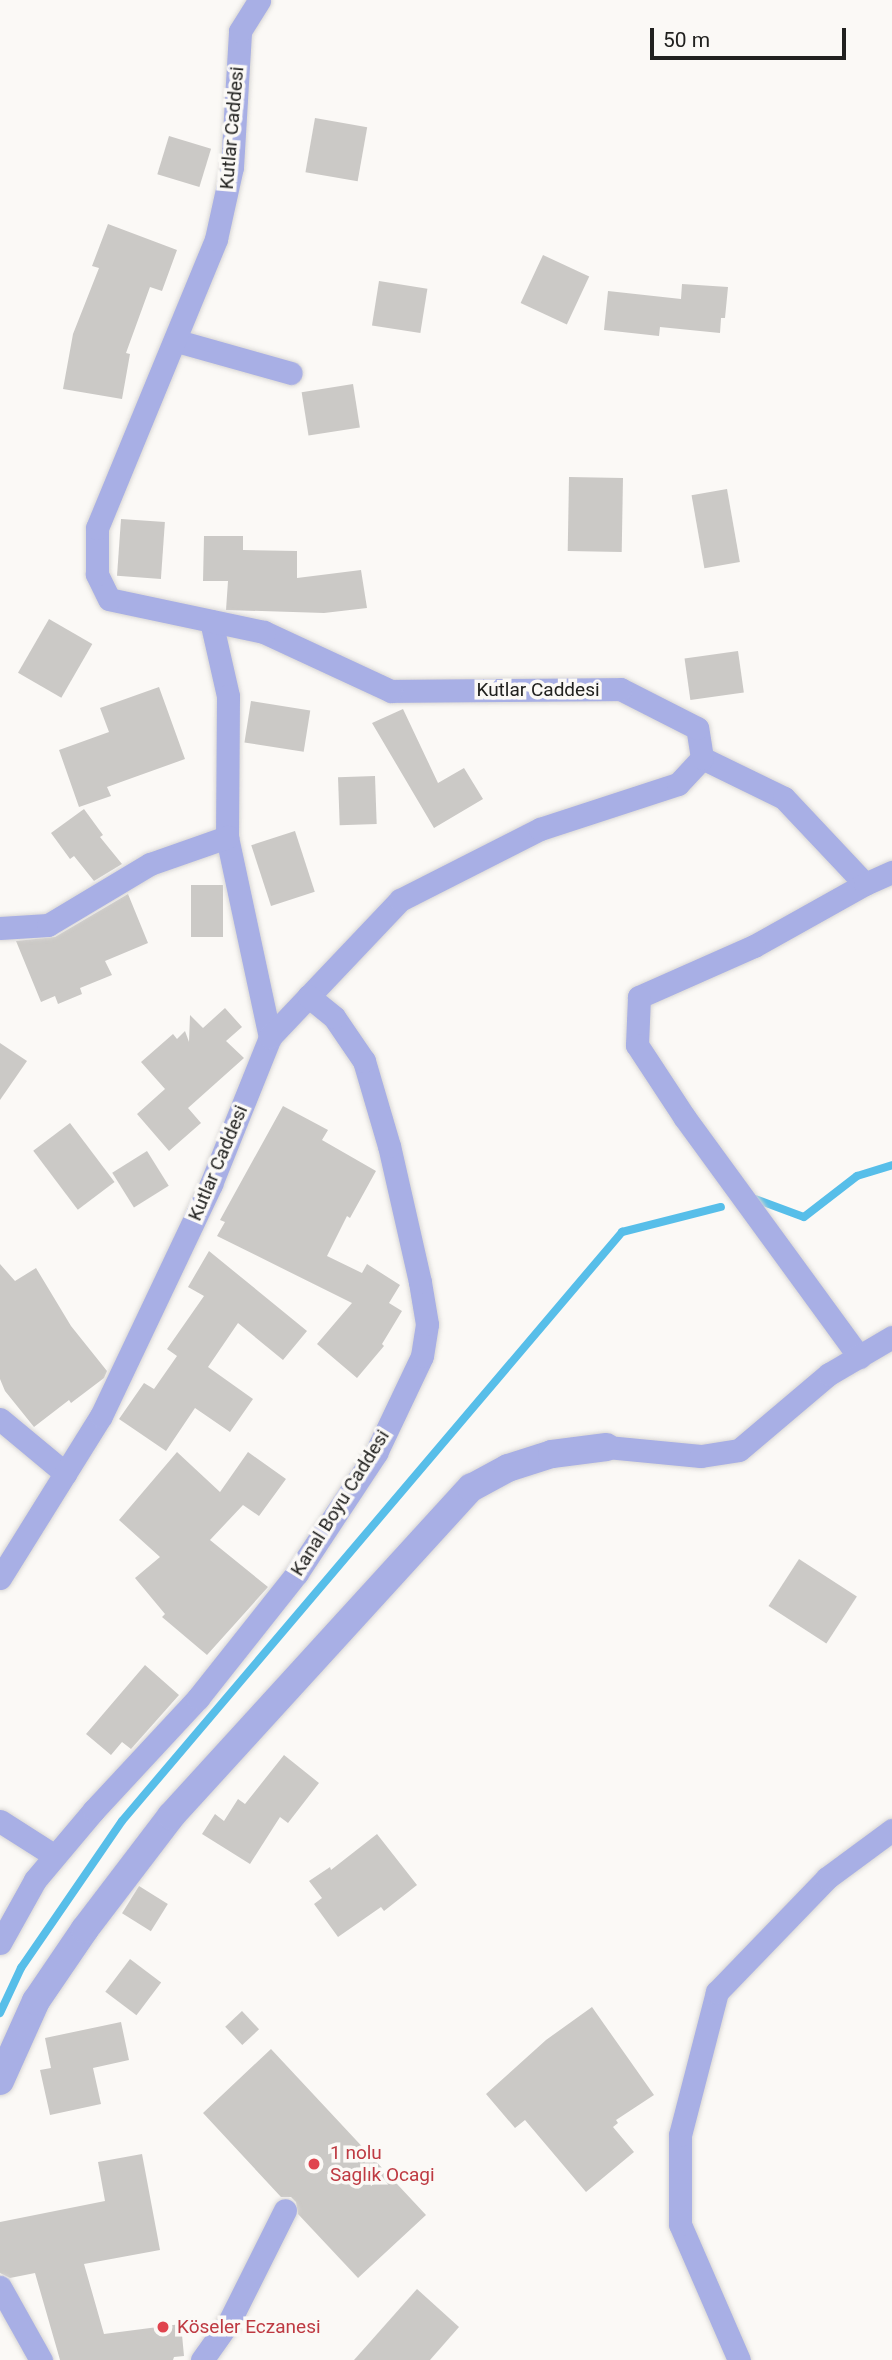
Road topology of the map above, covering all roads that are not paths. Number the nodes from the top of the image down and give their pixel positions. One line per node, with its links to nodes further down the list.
1 (259, 0): 2 (street, Kutlar Caddesi)
2 (177, 341): 3 (street); 4 (street, Kutlar Caddesi)
3 (291, 373)
4 (211, 621): 5 (street, Kutlar Caddesi); 6 (street)
5 (702, 758): 8 (street); 11 (street, Kutlar Caddesi)
6 (228, 837): 9 (street); 10 (street)
7 (892, 872): 8 (street)
8 (865, 884): 15 (street)
9 (0, 928)
10 (260, 985): 12 (street); 13 (street)
11 (308, 996): 12 (street, Kutlar Caddesi); 22 (street, Kanal Boyu Caddesi)
12 (291, 1015): 13 (street, Kutlar Caddesi)
13 (270, 1037): 18 (street, Kutlar Caddesi)
14 (892, 1337): 15 (street)
15 (859, 1357): 17 (street)
16 (0, 1419): 18 (street)
17 (607, 1447): 24 (street)
18 (65, 1473): 19 (street, Kutlar Caddesi)
19 (0, 1578)
20 (0, 1821): 22 (street)
21 (892, 1830): 29 (street)
22 (55, 1856): 23 (street, Kanal Boyu Caddesi)
23 (0, 1943)
24 (0, 2081)
25 (285, 2210): 28 (street)
26 (0, 2287): 27 (street)
27 (41, 2360)
28 (202, 2360)
29 (739, 2360)

